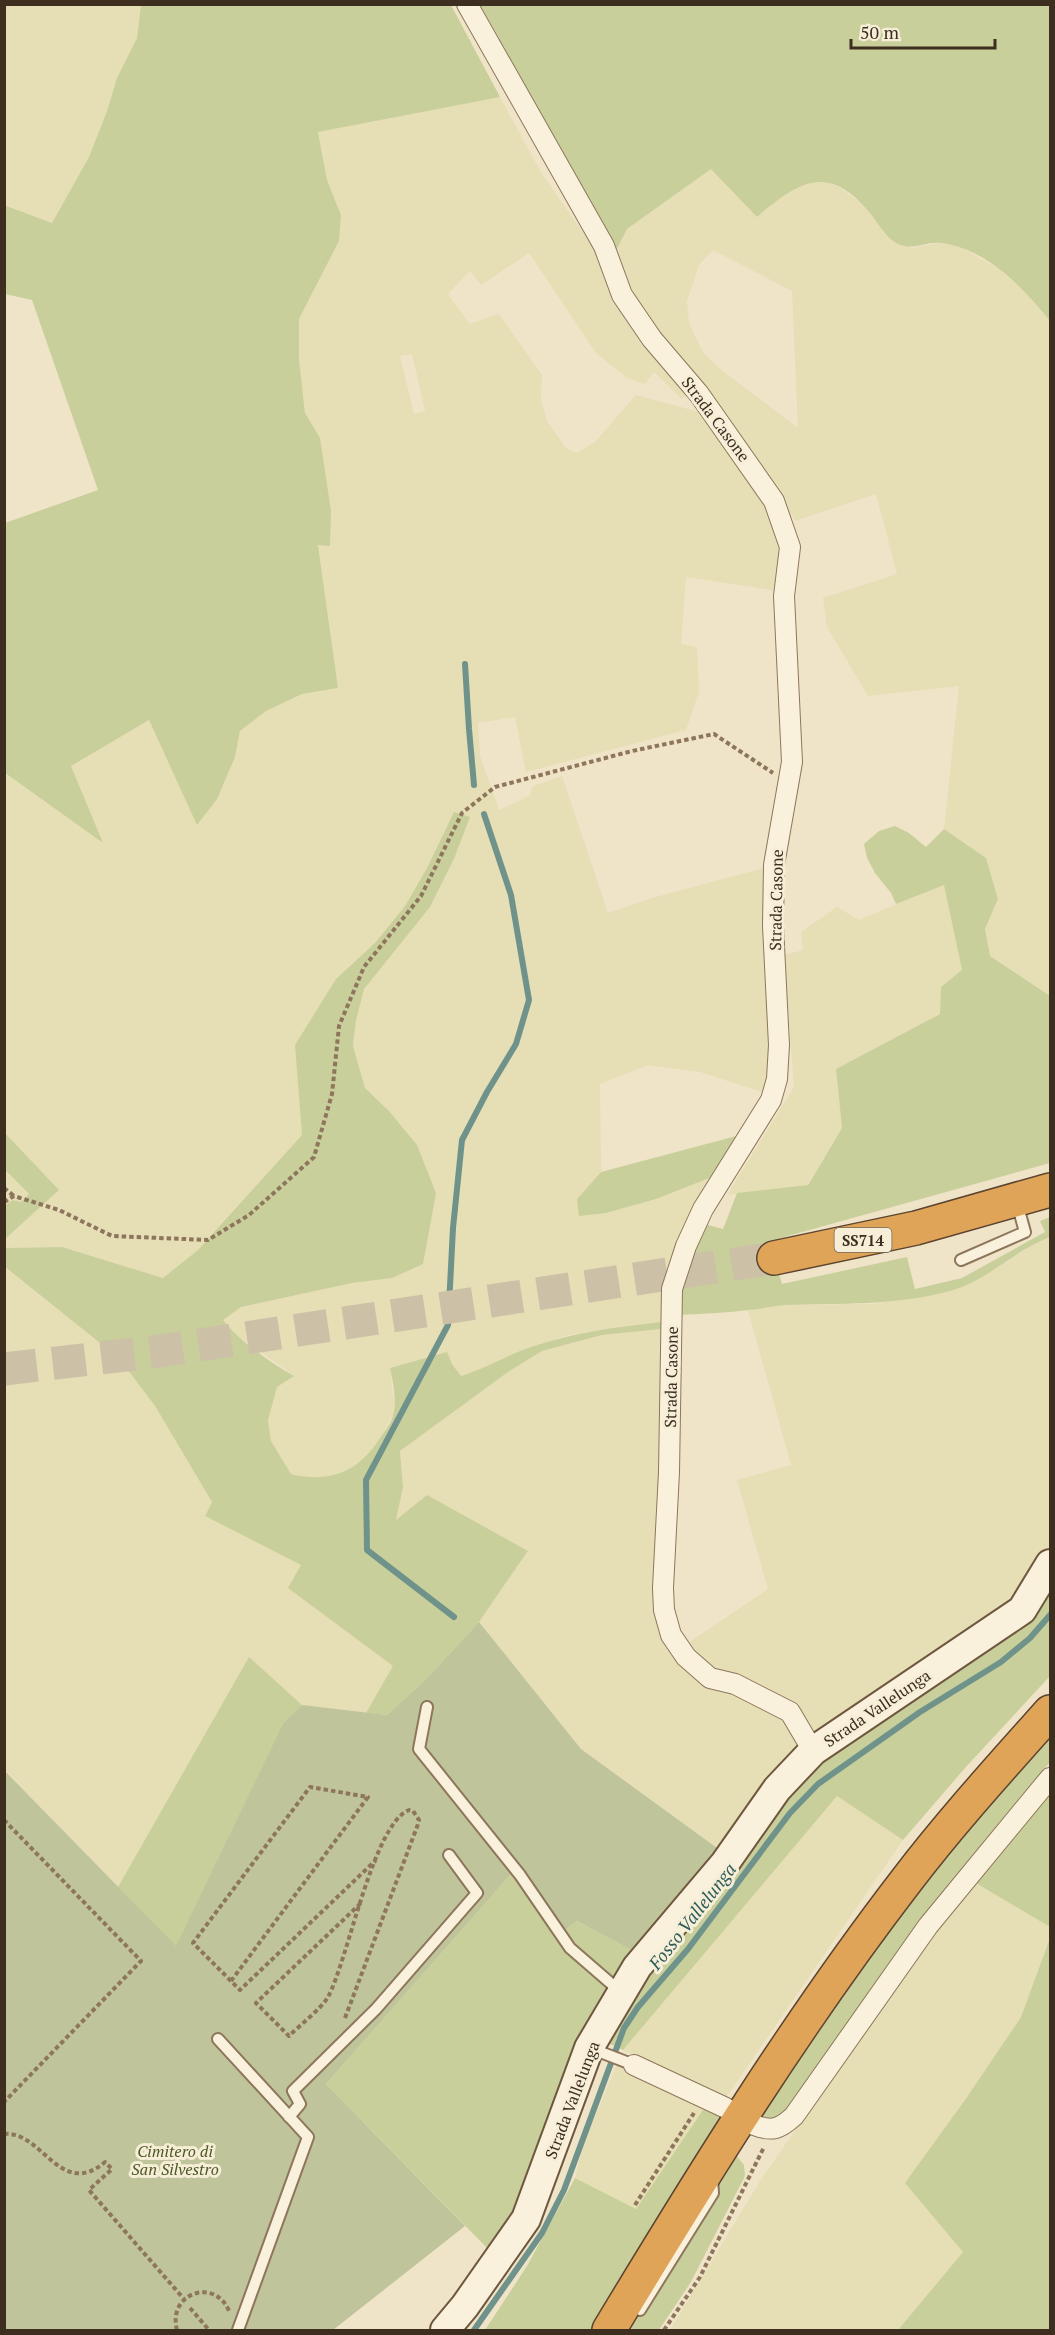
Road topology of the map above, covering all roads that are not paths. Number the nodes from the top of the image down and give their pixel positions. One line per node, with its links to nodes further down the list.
1 (467, 4): 8 (street, Strada Casone)
2 (1040, 1190): 3 (highway, SS714); 4 (lane)
3 (774, 1258)
4 (961, 1260)
5 (1050, 1564): 8 (street, Strada Vallelunga)
6 (427, 1707): 11 (lane)
7 (1050, 1712): 18 (highway)
8 (813, 1751): 11 (street, Strada Vallelunga)
9 (1050, 1778): 17 (street)
10 (449, 1855): 16 (lane)
11 (622, 1993): 13 (street, Strada Vallelunga)
12 (218, 2039): 16 (lane)
13 (590, 2048): 14 (lane); 20 (street, Strada Vallelunga)
14 (634, 2065): 15 (street)
15 (726, 2108)
16 (289, 2117): 19 (lane)
17 (754, 2125)
18 (622, 2323)
19 (238, 2331)
20 (444, 2331)

